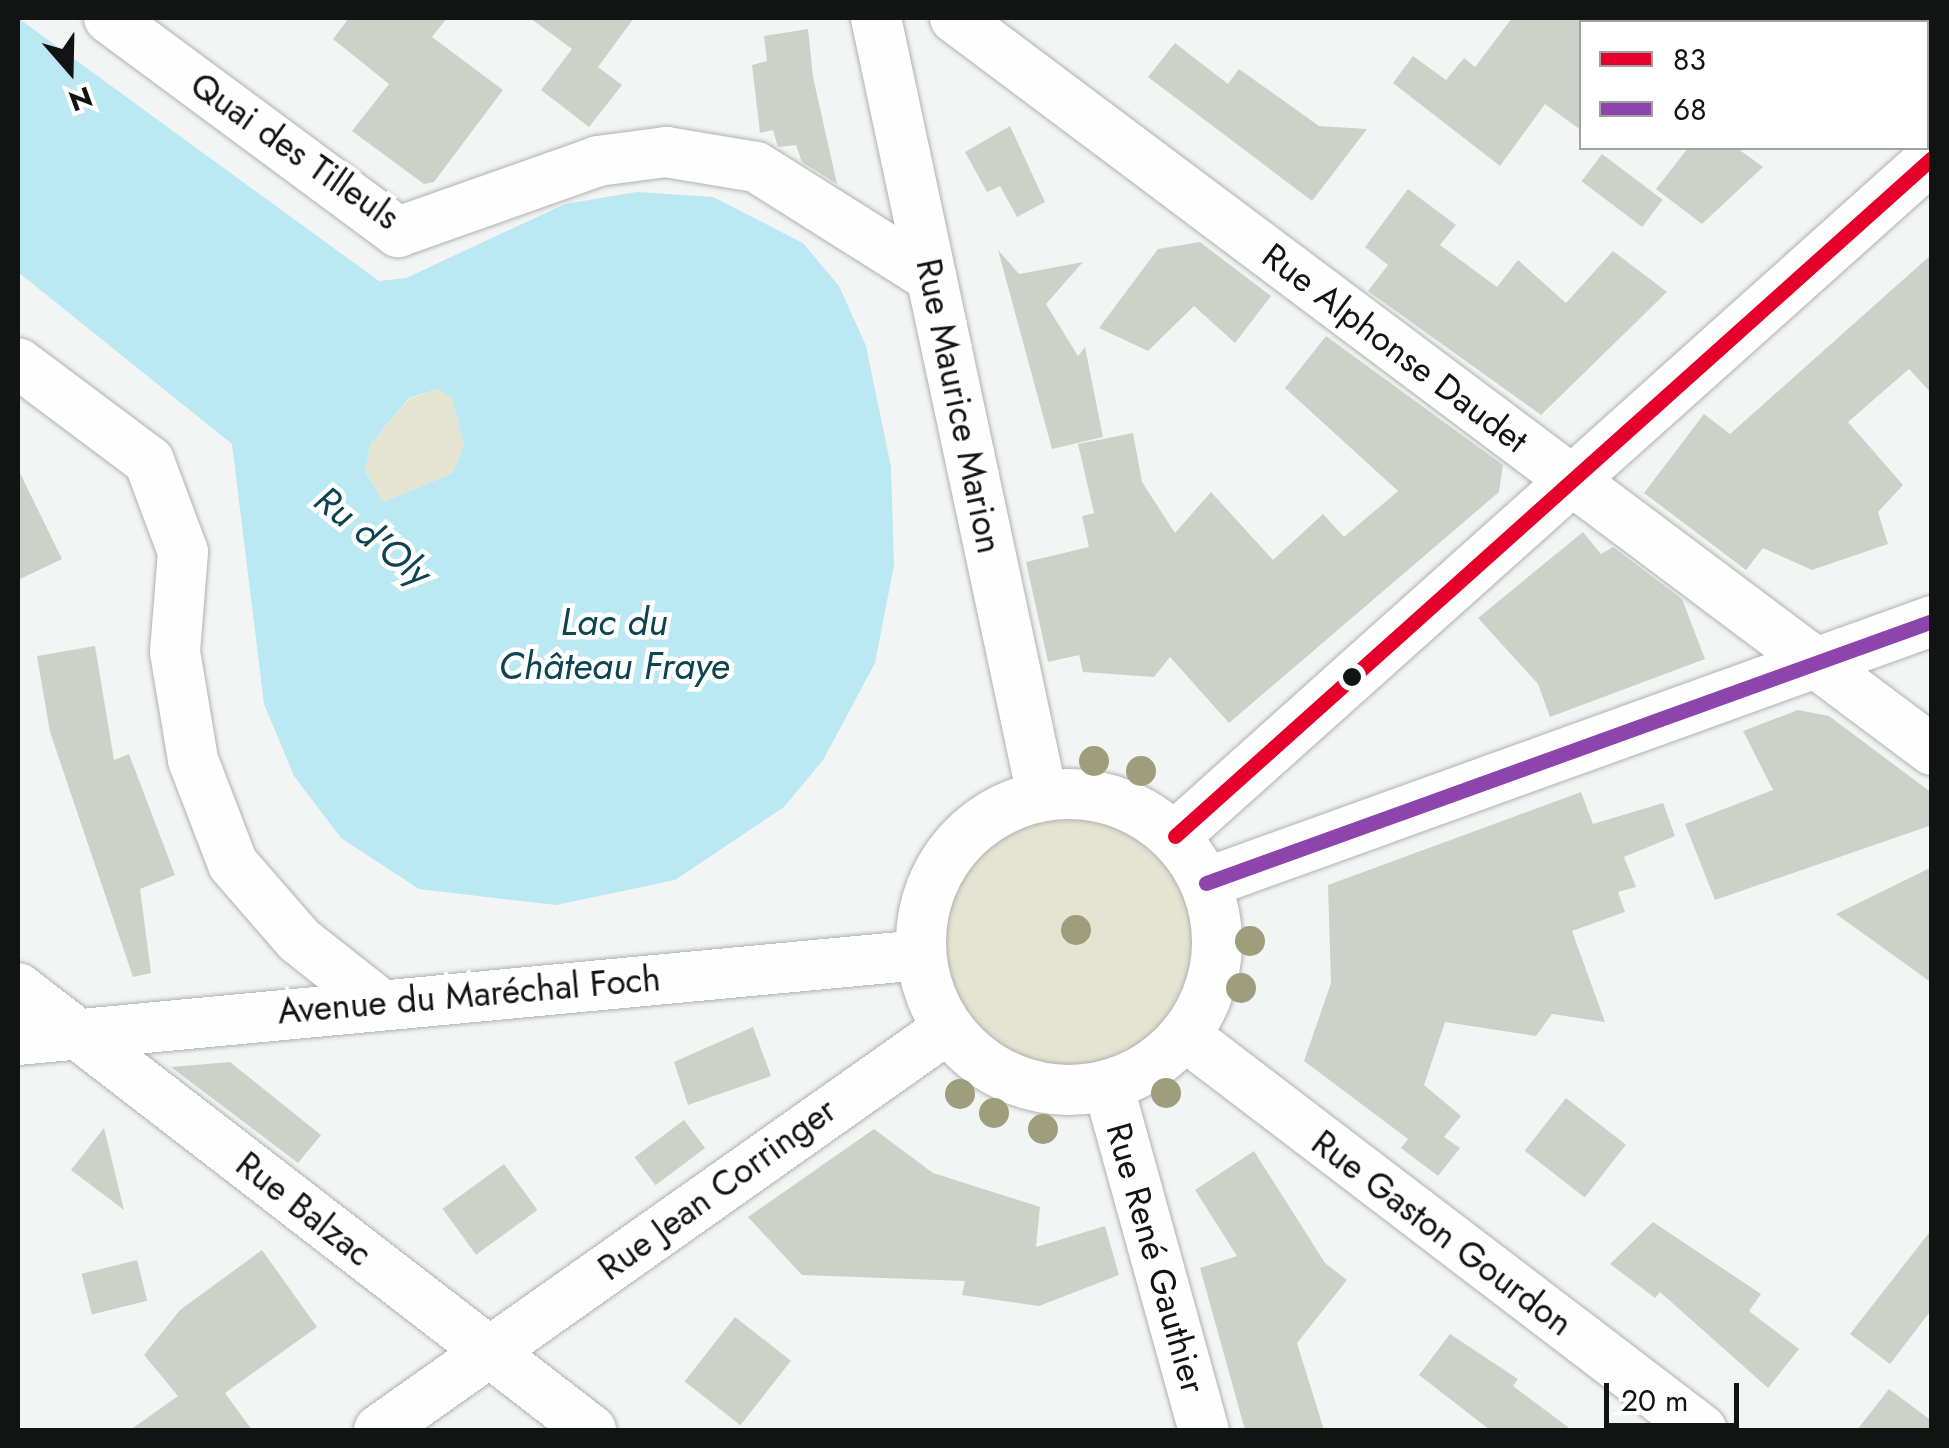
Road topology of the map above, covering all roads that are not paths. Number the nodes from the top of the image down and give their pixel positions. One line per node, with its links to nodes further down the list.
1 (109, 18): 5 (street, Quai des Tilleuls)
2 (876, 18): 5 (street, Rue Maurice Marion)
3 (954, 18): 7 (street, Rue Alphonse Daudet)
4 (1932, 158): 7 (street)
5 (931, 277): 11 (street, Rue Maurice Marion)
6 (18, 363): 16 (street)
7 (1571, 480): 9 (street, Rue Alphonse Daudet); 12 (street)
8 (1932, 621): 9 (street)
9 (1818, 663): 10 (street, Rue Alphonse Daudet); 13 (street)
10 (1932, 750)
11 (1042, 795): 12 (street); 14 (street)
12 (1175, 836): 13 (street)
13 (1206, 883): 19 (street)
14 (920, 954): 16 (street, Avenue du Maréchal Foch); 17 (street)
15 (18, 988): 18 (street, Rue Balzac)
16 (375, 1000): 18 (street, Avenue du Maréchal Foch)
17 (948, 1028): 21 (street); 22 (street, Rue Jean Corringer)
18 (75, 1034): 20 (street, Avenue du Maréchal Foch); 22 (street, Rue Balzac)
19 (1184, 1035): 21 (street); 26 (street, Rue Gaston Gourdon)
20 (18, 1040)
21 (1108, 1085): 25 (street, Rue René Gauthier)
22 (489, 1352): 23 (street, Rue Jean Corringer); 24 (street, Rue Balzac)
23 (379, 1430)
24 (591, 1430)
25 (1204, 1430)
26 (1702, 1430)

